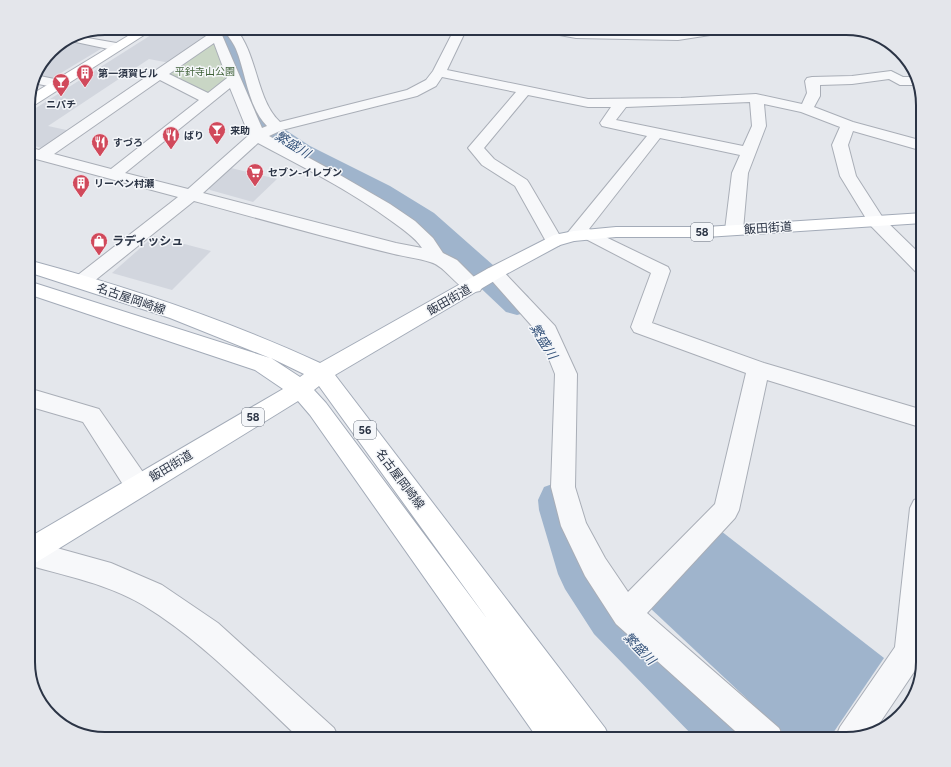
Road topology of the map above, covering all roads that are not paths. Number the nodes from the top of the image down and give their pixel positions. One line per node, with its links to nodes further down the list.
1 (138, 35): 9 (main road)
2 (208, 35): 11 (street)
3 (215, 35): 12 (street)
4 (233, 35): 23 (street)
5 (458, 35): 10 (street)
6 (668, 35): 7 (street)
7 (684, 35)
8 (80, 40): 9 (street)
9 (118, 47): 15 (main road)
10 (439, 72): 16 (street); 23 (street)
11 (159, 74): 19 (street); 28 (street)
12 (234, 79): 19 (street); 25 (street)
13 (40, 80): 15 (street)
14 (912, 81): 21 (street)
15 (59, 84): 18 (main road)
16 (526, 89): 20 (street); 35 (street)
17 (756, 98): 20 (street); 21 (street); 27 (street)
18 (35, 99)
19 (209, 100): 29 (street)
20 (622, 102): 24 (street)
21 (805, 109): 22 (street)
22 (848, 125): 26 (street); 32 (street)
23 (277, 127): 25 (street)
24 (657, 133): 27 (street); 34 (street)
25 (257, 136): 30 (street); 36 (street)
26 (916, 144)
27 (749, 152): 33 (street)
28 (35, 154): 29 (street)
29 (114, 174): 30 (street)
30 (191, 195): 36 (street); 40 (street)
31 (916, 218): 32 (main road, 飯田街道 / 58)
32 (876, 221): 33 (main road, 飯田街道 / 58); 37 (street)
33 (734, 230): 34 (main road, 飯田街道 / 58)
34 (581, 235): 35 (main road, 飯田街道 / 58); 42 (street)
35 (554, 241): 39 (main road, 飯田街道 / 58)
36 (436, 257): 39 (street)
37 (916, 259)
38 (35, 268): 40 (main road, 名古屋岡崎線 / 56)
39 (484, 279): 43 (main road, 飯田街道 / 58); 50 (street)
40 (81, 282): 43 (main road, 名古屋岡崎線 / 56)
41 (35, 289): 44 (main road, 名古屋岡崎線 / 56)
42 (758, 369): 46 (street); 50 (street)
43 (322, 373): 44 (main road, 飯田街道 / 58); 55 (main road, 名古屋岡崎線 / 56)
44 (300, 389): 47 (main road, 飯田街道 / 58); 54 (main road, 名古屋岡崎線 / 56)
45 (35, 400): 47 (street)
46 (916, 417)
47 (138, 486): 48 (main road, 飯田街道 / 58)
48 (35, 548)
49 (35, 554): 53 (street)
50 (626, 614): 56 (street)
51 (916, 656): 52 (street)
52 (856, 731)
53 (315, 732)
54 (552, 732)
55 (589, 732)
56 (760, 732)

